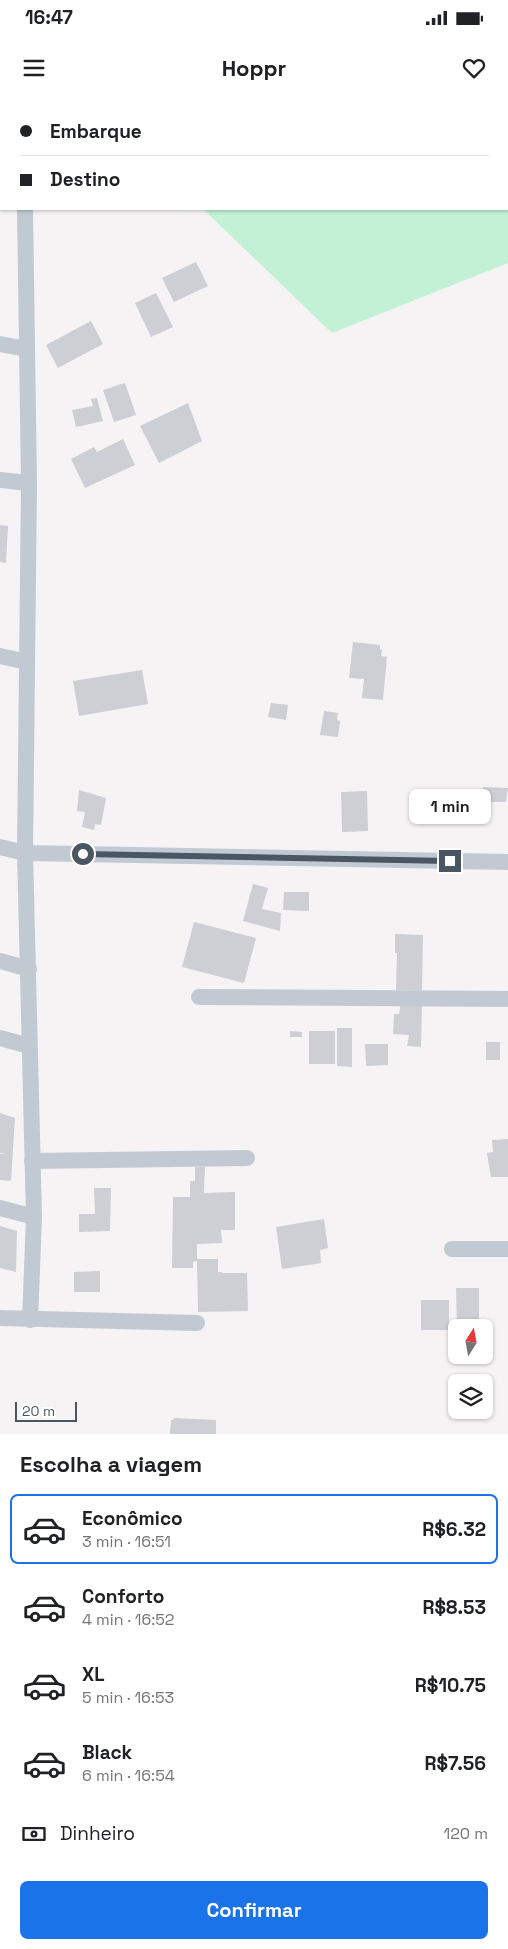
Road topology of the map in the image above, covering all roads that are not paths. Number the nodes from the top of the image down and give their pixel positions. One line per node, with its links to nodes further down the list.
1 (25, 210): 3 (street)
2 (0, 344): 3 (street)
3 (27, 349): 5 (street)
4 (0, 480): 5 (street)
5 (29, 484): 7 (street)
6 (0, 656): 7 (street)
7 (27, 662): 9 (street)
8 (0, 847): 9 (street)
9 (25, 853): 10 (street); 12 (street)
10 (508, 862)
11 (0, 961): 12 (street)
12 (29, 969): 16 (street)
13 (199, 997): 14 (street)
14 (508, 999)
15 (0, 1038): 16 (street)
16 (29, 1046): 18 (street)
17 (247, 1158): 18 (street)
18 (32, 1161): 20 (street)
19 (0, 1208): 20 (street)
20 (34, 1217): 24 (street)
21 (452, 1248): 22 (street)
22 (508, 1249)
23 (0, 1318): 24 (street)
24 (30, 1320): 25 (street)
25 (197, 1323)

